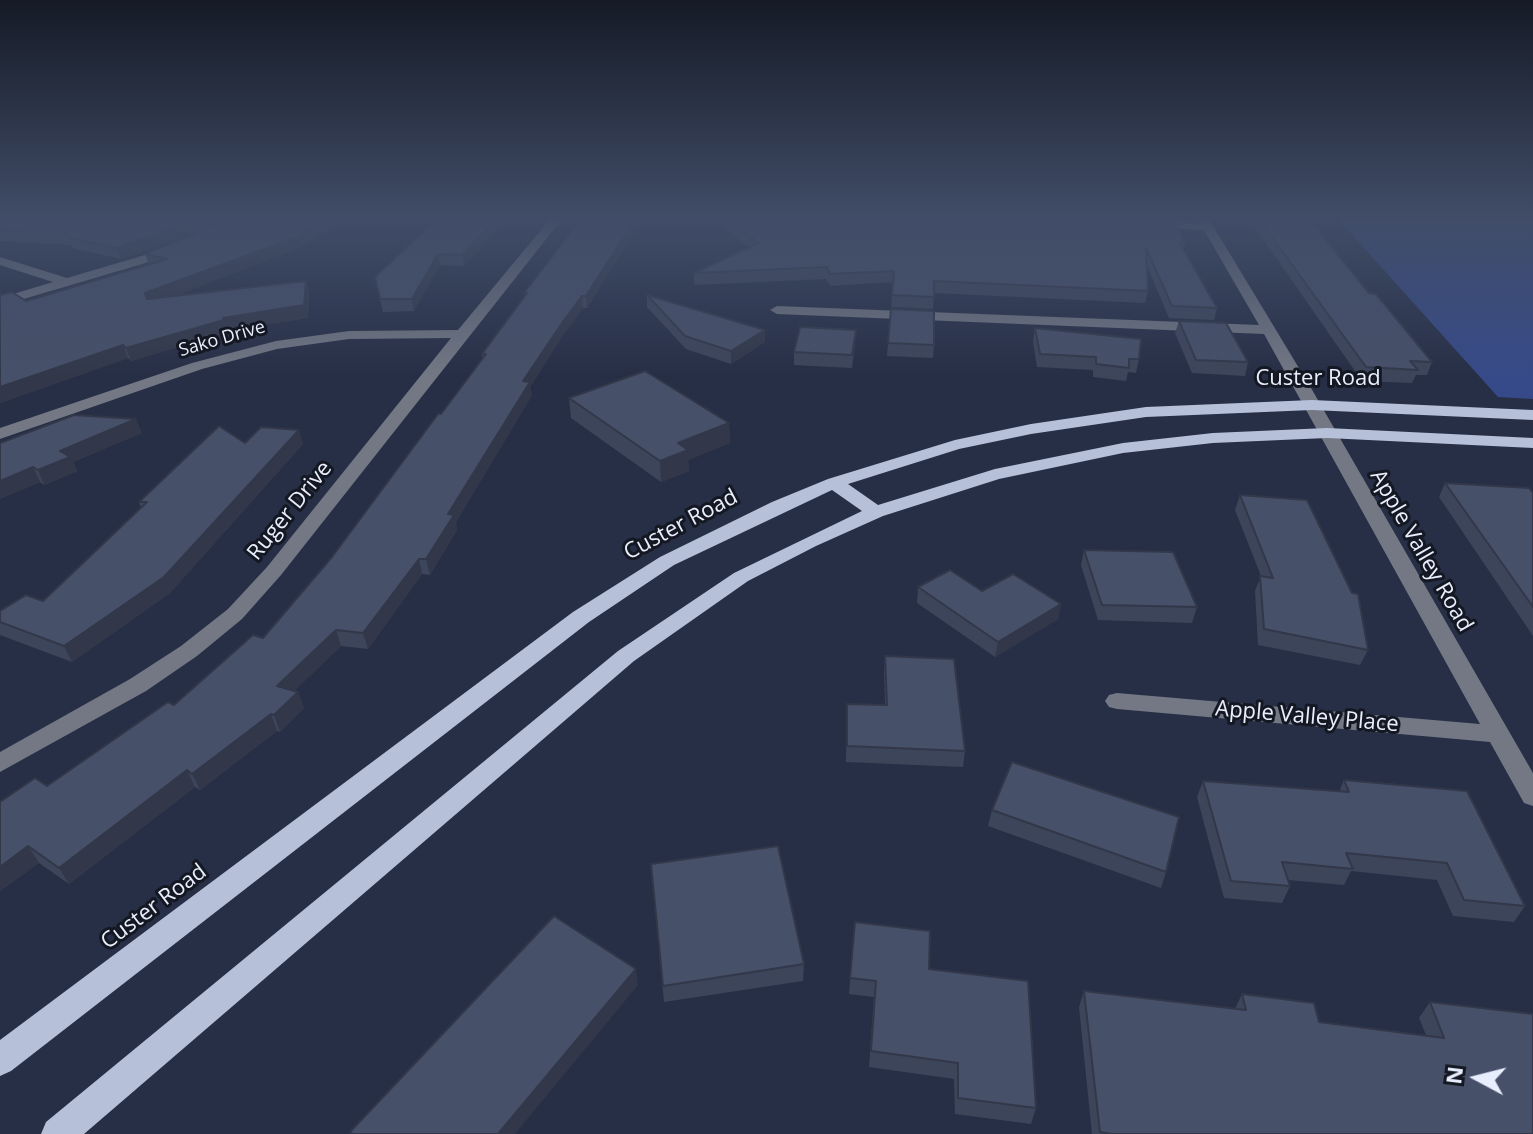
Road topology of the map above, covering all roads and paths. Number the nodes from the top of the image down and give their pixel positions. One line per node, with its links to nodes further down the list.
1 (34, 272): 5 (street)
2 (104, 272): 5 (street)
3 (514, 272): 9 (street, Ruger Drive)
4 (1234, 272): 8 (street, Apple Valley Road)
5 (69, 283): 6 (street)
6 (0, 302)
7 (777, 310): 8 (street)
8 (1268, 330): 10 (street, Apple Valley Road)
9 (464, 334): 13 (street, Sako Drive); 19 (street, Ruger Drive)
10 (1312, 405): 11 (main road, Custer Road); 12 (street, Apple Valley Road); 15 (main road, Custer Road)
11 (1533, 415)
12 (1327, 433): 14 (main road); 16 (main road); 18 (street, Apple Valley Road)
13 (0, 434)
14 (1533, 443)
15 (834, 483): 16 (main road); 21 (main road, Custer Road)
16 (876, 512): 22 (main road)
17 (1117, 701): 18 (street, Apple Valley Place)
18 (1498, 734): 20 (street, Apple Valley Road)
19 (0, 763)
20 (1533, 796)
21 (0, 1060)
22 (58, 1134)

